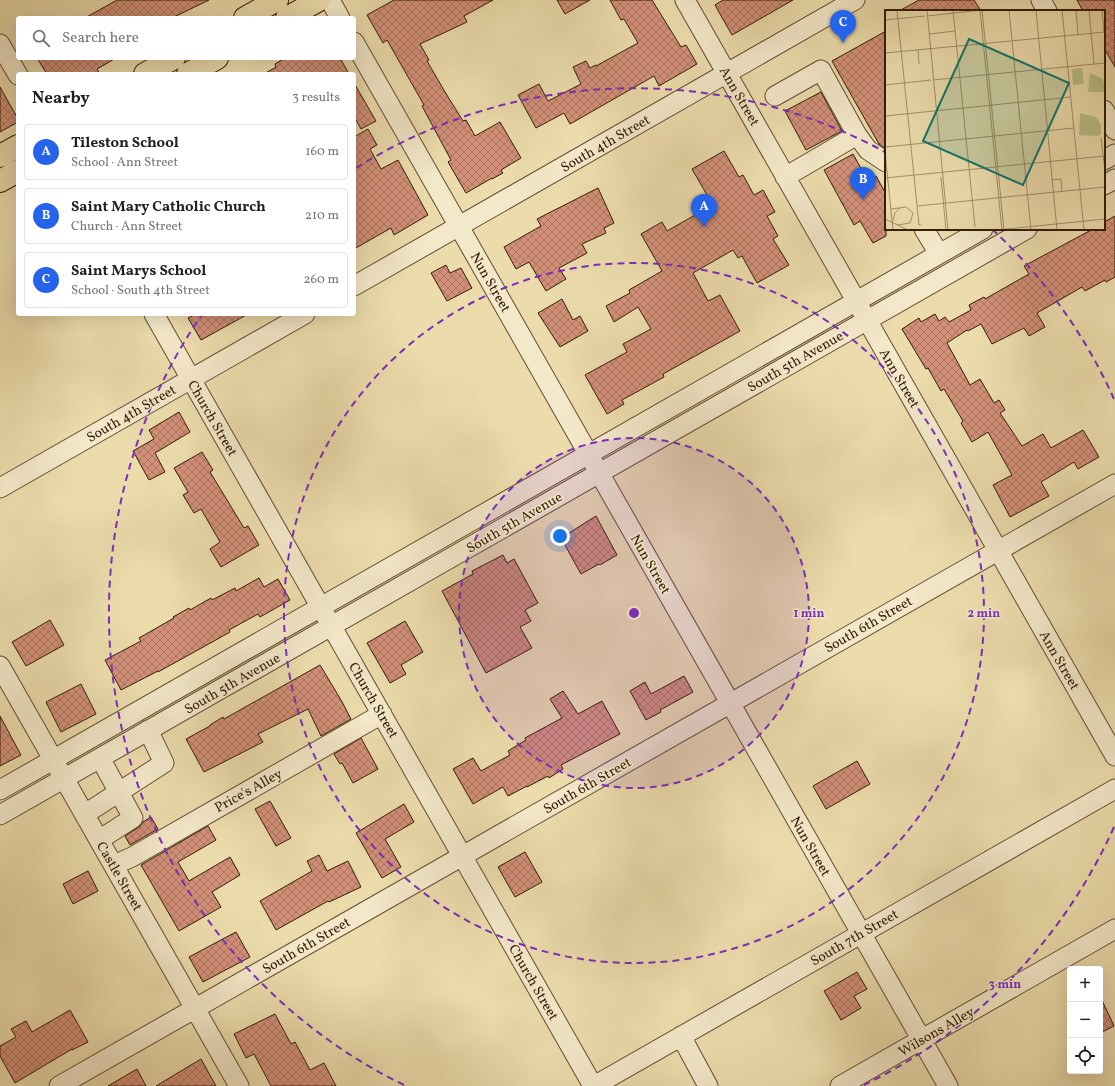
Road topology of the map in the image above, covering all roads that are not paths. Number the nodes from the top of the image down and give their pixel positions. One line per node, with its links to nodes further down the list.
1 (277, 0): 8 (main road)
2 (319, 0): 9 (main road)
3 (330, 0): 10 (street)
4 (685, 0): 18 (street, Ann Street)
5 (855, 0): 18 (street, South 4th Street)
6 (1041, 0): 7 (street)
7 (1047, 10)
8 (249, 16)
9 (291, 16)
10 (339, 16)
11 (0, 44): 15 (street)
12 (356, 46): 33 (street, Nun Street)
13 (170, 60): 16 (main road)
14 (213, 60): 17 (main road)
15 (16, 72)
16 (149, 72)
17 (192, 72)
18 (726, 74): 29 (street, Ann Street); 33 (street, South 4th Street)
19 (775, 96): 22 (street)
20 (1105, 112): 21 (street)
21 (1115, 130)
22 (857, 135): 27 (street); 29 (street)
23 (16, 147): 25 (main road)
24 (1115, 154): 26 (street)
25 (0, 156)
26 (1105, 159)
27 (885, 161)
28 (16, 172): 31 (main road)
29 (785, 177): 39 (street, Ann Street)
30 (1115, 179): 32 (street)
31 (0, 181)
32 (1105, 184)
33 (459, 226): 38 (street, South 4th Street); 44 (street, Nun Street)
34 (925, 230): 37 (street)
35 (981, 230): 37 (street, South 5th Avenue)
36 (1025, 230): 42 (street, South 5th Avenue)
37 (938, 254): 39 (street, South 5th Avenue)
38 (356, 285)
39 (856, 301): 42 (street, Ann Street); 44 (street, South 5th Avenue)
40 (155, 316): 43 (street, Church Street)
41 (301, 316): 43 (street, South 4th Street)
42 (867, 320): 45 (street, South 5th Avenue); 48 (street, Ann Street)
43 (191, 379): 47 (street, South 4th Street); 49 (street, Church Street)
44 (588, 454): 45 (street, Nun Street); 49 (street, South 5th Avenue)
45 (599, 473): 50 (street, South 5th Avenue); 52 (street, Nun Street)
46 (1115, 484): 48 (street, South 6th Street)
47 (0, 488)
48 (998, 550): 52 (street, South 6th Street); 55 (street, Ann Street)
49 (321, 607): 50 (street, Church Street); 57 (street, South 5th Avenue)
50 (331, 626): 53 (street, Church Street); 54 (street, South 5th Avenue)
51 (0, 666): 57 (street, Castle Street)
52 (730, 703): 65 (street, South 6th Street); 68 (street, Nun Street)
53 (382, 714): 65 (street, Church Street); 66 (street, Price's Alley)
54 (148, 730): 56 (street, South 5th Avenue); 61 (street)
55 (1115, 756)
56 (100, 758): 58 (street, South 5th Avenue); 61 (street)
57 (53, 760): 58 (street, Castle Street); 60 (street, South 5th Avenue)
58 (64, 778): 62 (street, Castle Street); 63 (street, South 5th Avenue)
59 (1115, 789): 68 (street, South 7th Street)
60 (0, 790)
61 (118, 793): 62 (street); 64 (street)
62 (84, 814): 64 (street, Castle Street)
63 (0, 815)
64 (99, 840): 66 (street, Castle Street)
65 (462, 856): 69 (street, South 6th Street); 74 (street, Church Street)
66 (114, 865): 69 (street, Castle Street)
67 (1115, 929): 71 (street, Wilsons Alley)
68 (862, 933): 70 (street, South 7th Street); 71 (street, Nun Street)
69 (195, 1008): 72 (street, South 6th Street); 73 (street, Castle Street)
70 (681, 1036): 74 (street, South 7th Street); 75 (street)
71 (922, 1040): 76 (street, Wilsons Alley); 77 (street, Nun Street)
72 (59, 1086)
73 (239, 1086)
74 (594, 1086)
75 (708, 1086)
76 (840, 1086)
77 (948, 1086)

